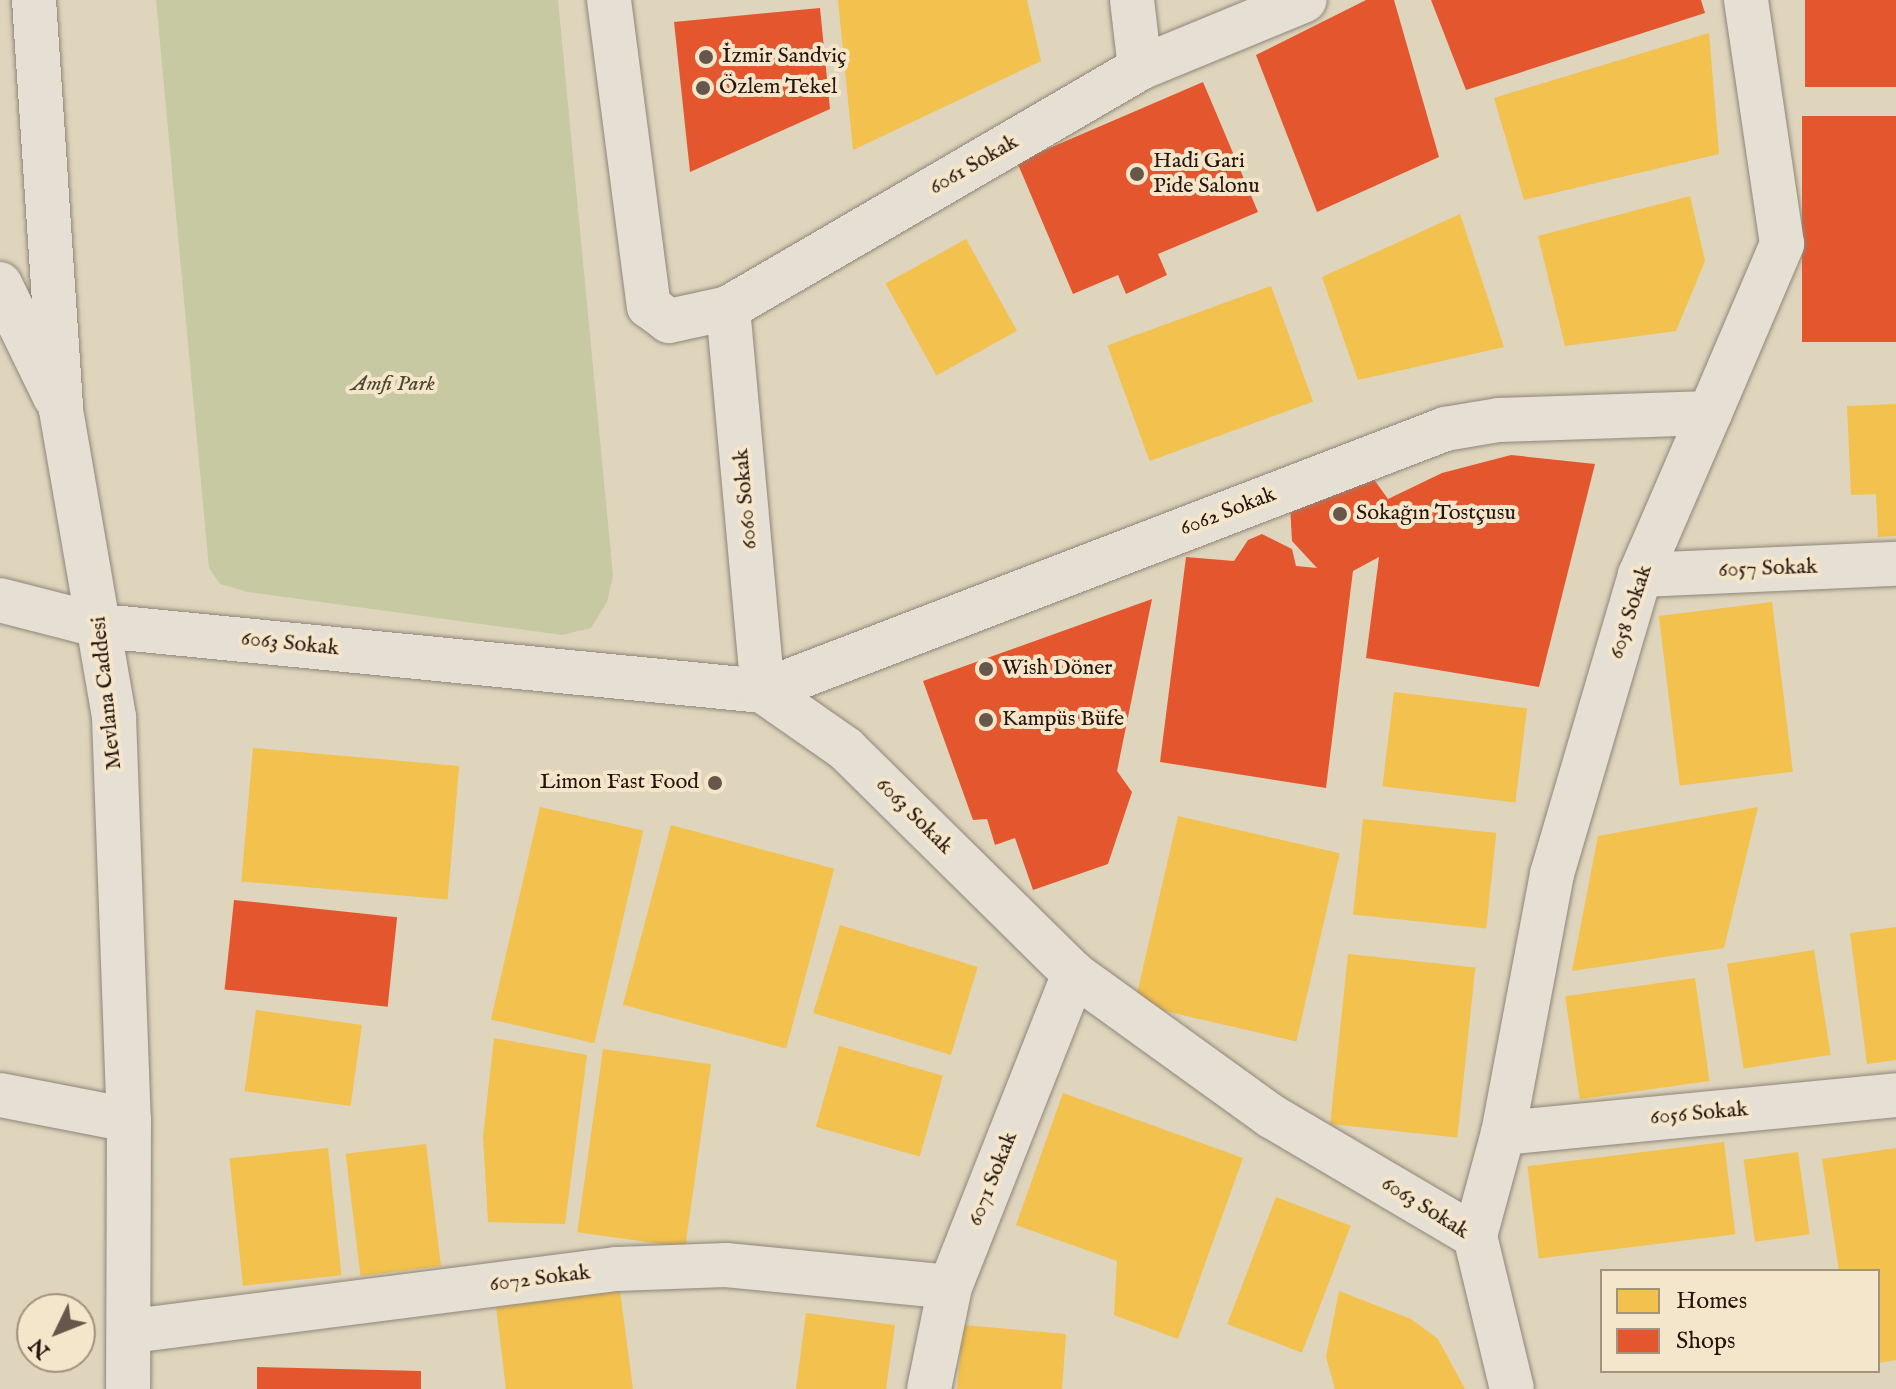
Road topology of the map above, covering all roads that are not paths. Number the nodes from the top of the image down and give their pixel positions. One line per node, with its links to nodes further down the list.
1 (34, 0): 9 (street, Mevlana Caddesi)
2 (609, 0): 8 (street, 6061 Sokak)
3 (1132, 0): 6 (street)
4 (1305, 0): 6 (street, 6061 Sokak)
5 (1746, 0): 10 (street, 6058 Sokak)
6 (1140, 68): 8 (street, 6061 Sokak)
7 (0, 284): 9 (street)
8 (728, 308): 15 (street, 6060 Sokak)
9 (61, 410): 14 (street, Mevlana Caddesi)
10 (1710, 413): 12 (street, 6058 Sokak); 15 (street, 6062 Sokak)
11 (1896, 564): 12 (street, 6057 Sokak)
12 (1640, 575): 20 (street, 6058 Sokak)
13 (0, 600): 14 (street, 6063 Sokak)
14 (101, 626): 15 (street, 6063 Sokak); 19 (street, Mevlana Caddesi)
15 (763, 691): 16 (street, 6063 Sokak)
16 (1074, 974): 21 (street, 6063 Sokak); 22 (street, 6071 Sokak)
17 (0, 1095): 19 (street)
18 (1896, 1095): 20 (street, 6056 Sokak)
19 (129, 1120): 23 (street, Mevlana Caddesi)
20 (1503, 1133): 21 (street, 6058 Sokak)
21 (1475, 1236): 26 (street, 6063 Sokak)
22 (950, 1287): 23 (street, 6072 Sokak); 25 (street, 6071 Sokak)
23 (132, 1331): 24 (street, Mevlana Caddesi)
24 (128, 1389)
25 (929, 1389)
26 (1512, 1389)

